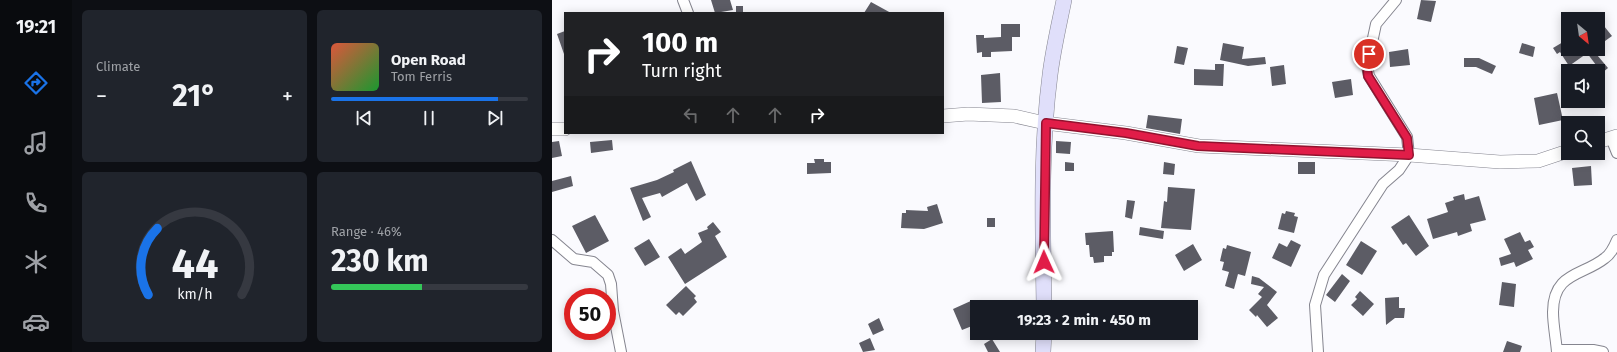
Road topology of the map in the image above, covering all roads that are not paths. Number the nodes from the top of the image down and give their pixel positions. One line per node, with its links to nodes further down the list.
1 (683, 0): 4 (street)
2 (1064, 0): 6 (main road)
3 (1396, 0): 12 (street)
4 (688, 12)
5 (944, 116): 6 (street)
6 (1046, 123): 12 (street); 15 (main road)
7 (552, 129): 8 (street)
8 (564, 129)
9 (1614, 137): 11 (street)
10 (1561, 153): 12 (street)
11 (1617, 153)
12 (1409, 155): 20 (street)
13 (552, 240): 18 (street)
14 (1617, 240): 17 (street)
15 (1044, 300)
16 (1044, 340): 19 (main road)
17 (1557, 351): 21 (street)
18 (621, 352)
19 (1043, 352)
20 (1318, 352)
21 (1603, 352)

